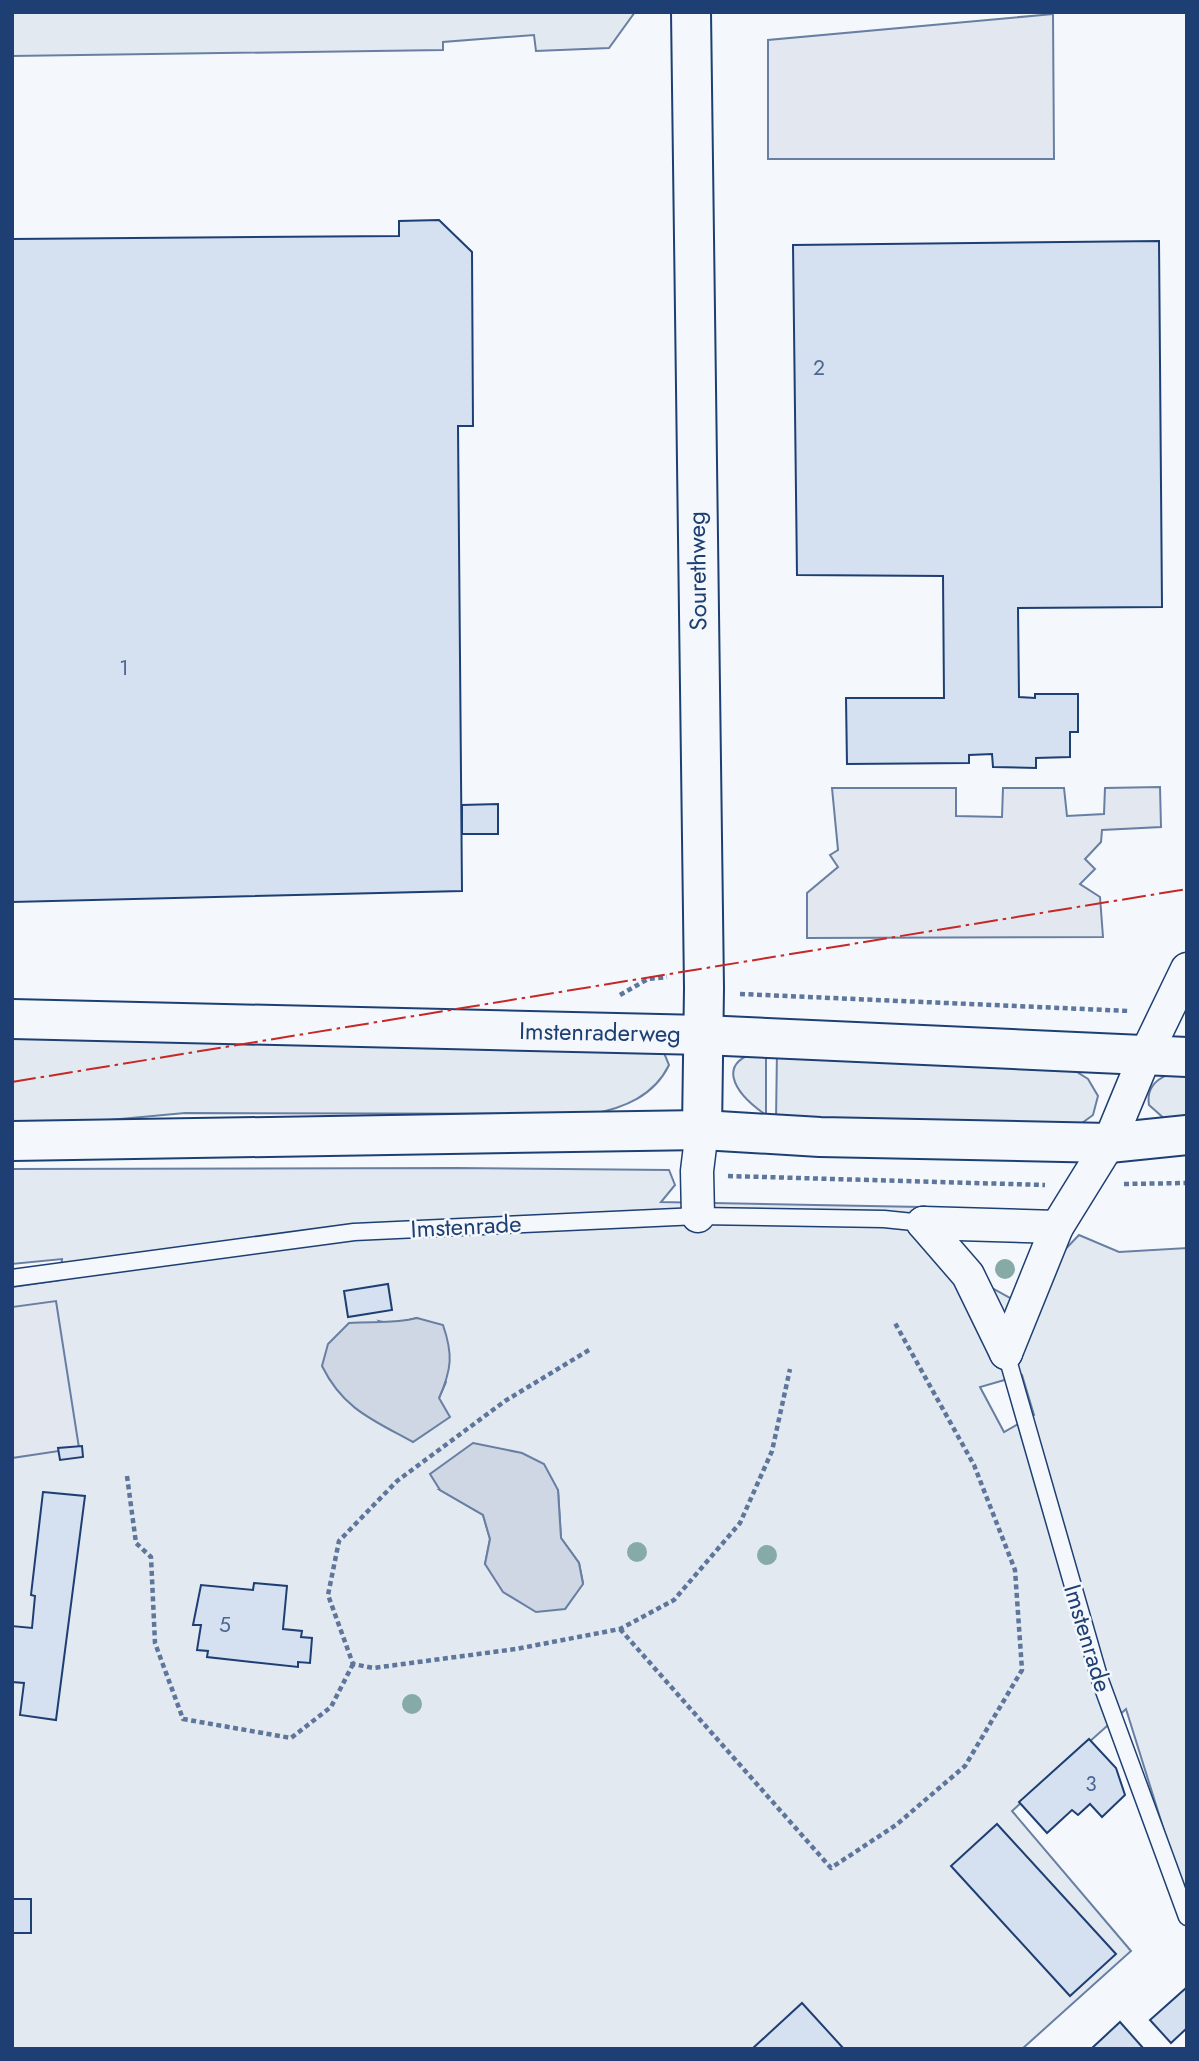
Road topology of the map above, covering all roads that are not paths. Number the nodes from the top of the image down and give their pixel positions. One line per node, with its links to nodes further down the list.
1 (691, 12): 4 (street, Sourethweg)
2 (1187, 970): 5 (street)
3 (12, 1018): 4 (street, Imstenraderweg)
4 (703, 1035): 5 (street, Imstenraderweg); 7 (street, Sourethweg)
5 (1145, 1056): 6 (street, Imstenraderweg); 10 (street)
6 (1187, 1057)
7 (702, 1130): 9 (street); 10 (street); 11 (street)
8 (1187, 1135): 10 (street)
9 (12, 1141)
10 (1109, 1143): 13 (street)
11 (698, 1216): 12 (lane, Imstenrade); 14 (lane, Imstenrade)
12 (923, 1223): 13 (street, Imstenrade); 15 (street, Imstenrade)
13 (1057, 1227): 15 (street)
14 (12, 1278)
15 (1006, 1353): 16 (lane, Imstenrade)
16 (1187, 1917)

